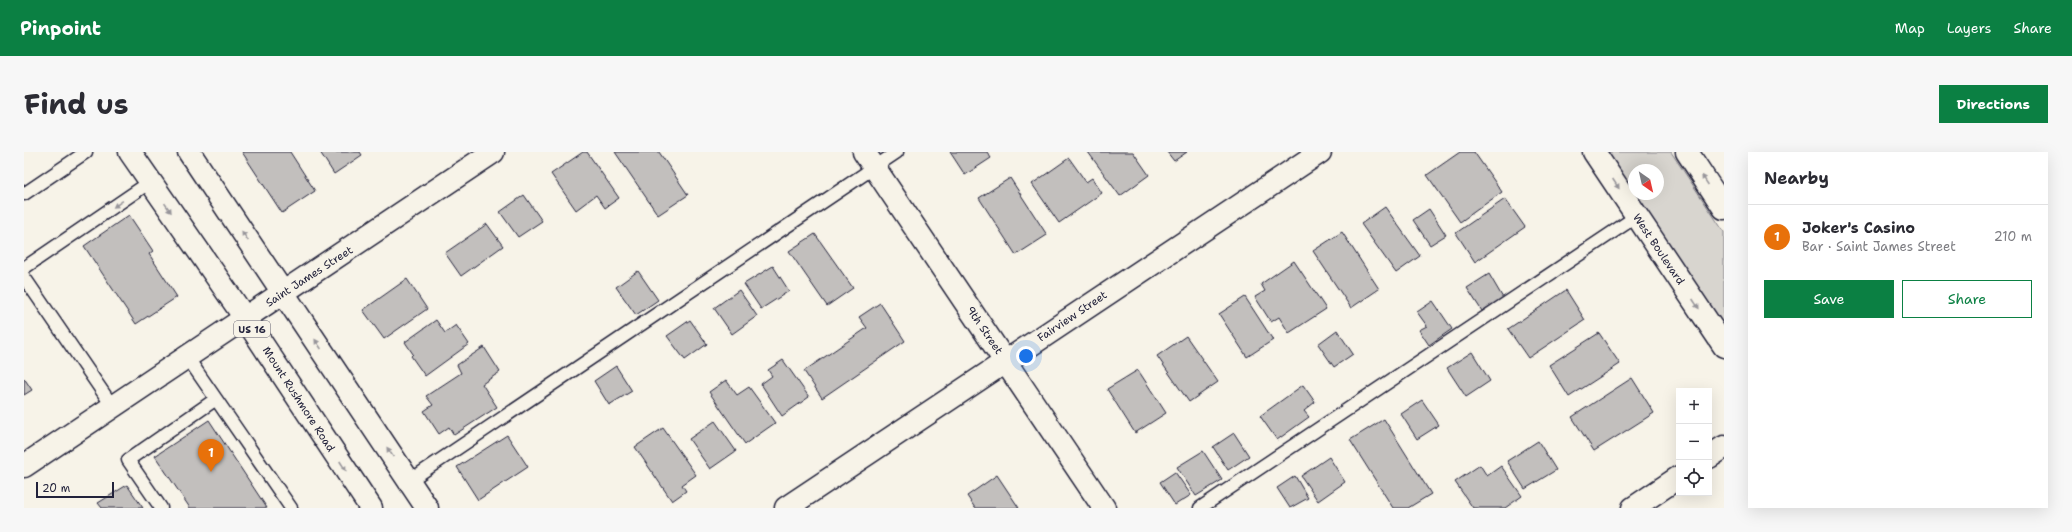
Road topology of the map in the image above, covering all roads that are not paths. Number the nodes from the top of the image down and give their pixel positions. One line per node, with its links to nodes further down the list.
1 (86, 152): 11 (lane)
2 (130, 152): 10 (main road, Mount Rushmore Road / US 16)
3 (189, 152): 16 (main road, one-way to 3)
4 (493, 152): 16 (main road, Saint James Street)
5 (897, 152): 9 (lane)
6 (1320, 152): 20 (main road, Fairview Street)
7 (1594, 152): 13 (main road, West Boulevard, one-way to 13)
8 (1687, 152): 12 (main road, one-way to 8)
9 (869, 160): 20 (main road, 9th Street); 27 (lane)
10 (150, 182): 14 (lane, one-way to 14); 17 (main road, Mount Rushmore Road / US 16, one-way to 17)
11 (24, 194)
12 (1724, 208)
13 (1637, 216): 18 (main road, West Boulevard, one-way to 18); 34 (lane)
14 (24, 268)
15 (24, 277): 22 (lane)
16 (282, 292): 17 (main road, Saint James Street); 27 (main road, one-way to 16)
17 (245, 318): 19 (main road, Saint James Street); 30 (main road, Mount Rushmore Road / US 16, one-way to 30)
18 (1724, 346)
19 (187, 357): 21 (lane); 22 (main road, Saint James Street)
20 (1006, 360): 32 (main road, Fairview Street); 33 (main road, 9th Street)
21 (216, 399): 28 (lane); 29 (lane)
22 (113, 407): 25 (main road, Saint James Street)
23 (1724, 447): 24 (main road)
24 (1712, 455)
25 (24, 466)
26 (1676, 479): 35 (main road)
27 (409, 481): 31 (main road)
28 (161, 508)
29 (291, 508)
30 (369, 508)
31 (427, 508)
32 (786, 508)
33 (1104, 508)
34 (1200, 508)
35 (1633, 508)

